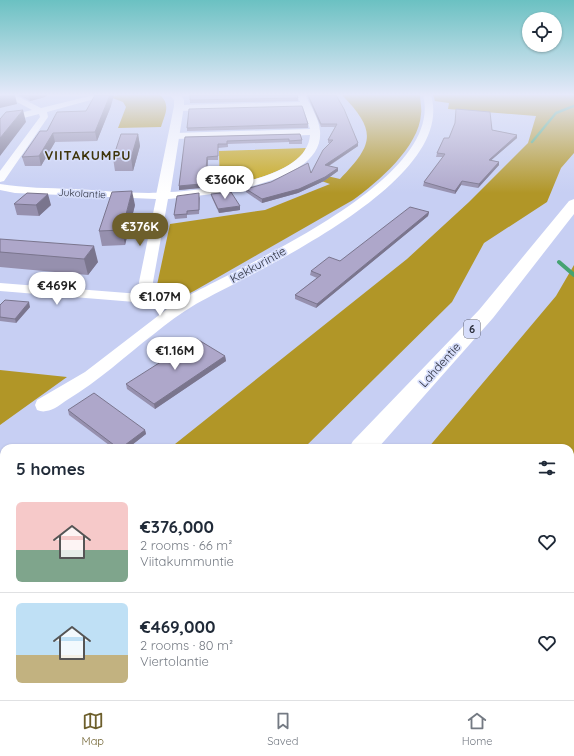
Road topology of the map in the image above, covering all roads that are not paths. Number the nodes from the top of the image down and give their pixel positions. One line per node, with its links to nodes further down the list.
1 (36, 128): 7 (street)
2 (175, 128): 6 (main road)
3 (314, 128): 5 (street)
4 (427, 128): 13 (street, Kekkurintie)
5 (316, 132): 6 (street); 9 (street, Jukolantie)
6 (174, 136): 9 (main road)
7 (0, 179)
8 (0, 187): 9 (street, Jukolantie)
9 (163, 195): 12 (street)
10 (574, 204): 15 (main road, Lahdentie / 6)
11 (0, 287): 12 (street)
12 (148, 299): 13 (street)
13 (180, 308): 14 (street, Kekkurintie)
14 (44, 405)
15 (366, 444)

